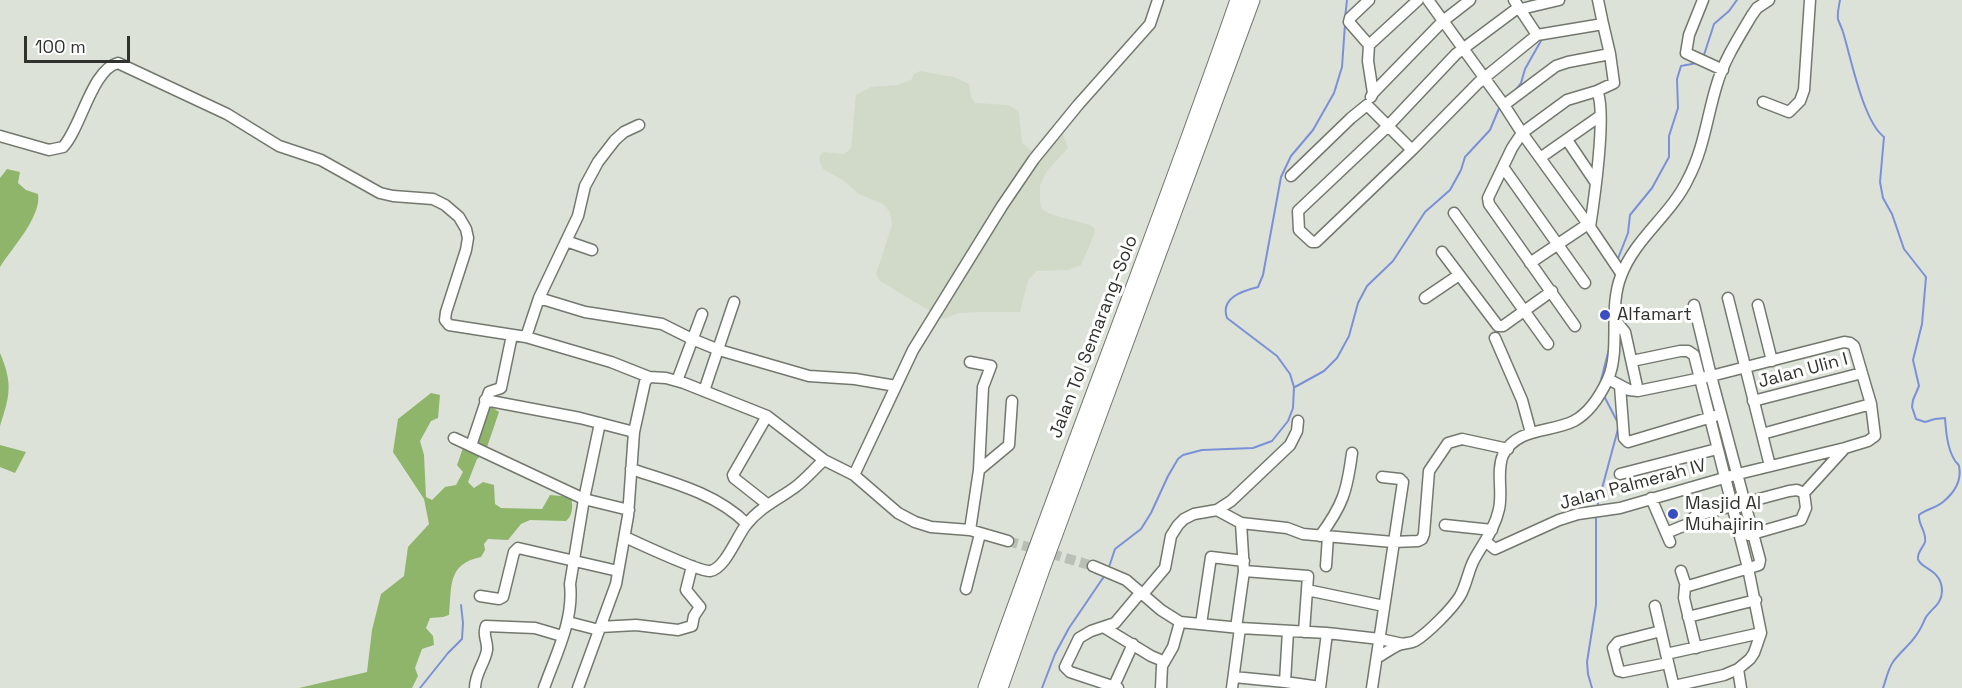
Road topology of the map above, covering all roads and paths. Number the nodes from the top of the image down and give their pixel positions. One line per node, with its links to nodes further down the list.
1 (1158, 0): 74 (street)
2 (1238, 0): 171 (highway, Jalan Tol Semarang–Solo)
3 (1252, 0): 172 (highway, Jalan Tol Semarang–Solo)
4 (1369, 0): 17 (street)
5 (1418, 0): 17 (street)
6 (1428, 0): 14 (street)
7 (1470, 0): 14 (street)
8 (1559, 0): 13 (street)
9 (1598, 0): 15 (street)
10 (1703, 0): 20 (street)
11 (1769, 0): 20 (street)
12 (1810, 0): 24 (street)
13 (1517, 4): 16 (street); 18 (street)
14 (1443, 21): 18 (street); 23 (street)
15 (1603, 24): 16 (street); 19 (street)
16 (1537, 35): 21 (street)
17 (1369, 45): 23 (street)
18 (1462, 49): 21 (street); 29 (street)
19 (1610, 54): 22 (street); 26 (street)
20 (1723, 69): 45 (street)
21 (1484, 78): 26 (street); 33 (street)
22 (1597, 91): 27 (street); 30 (street)
23 (1374, 93): 25 (street)
24 (1763, 102)
25 (1367, 105): 29 (street); 36 (street)
26 (1504, 105): 30 (street)
27 (1600, 116): 32 (street); 37 (street)
28 (639, 125): 40 (street)
29 (1388, 126): 33 (street); 33 (street)
30 (1522, 133): 34 (street); 35 (street)
31 (0, 136): 59 (street)
32 (1567, 140): 34 (street); 37 (street)
33 (1412, 150)
34 (1540, 158): 39 (street)
35 (1503, 167): 41 (street); 44 (street)
36 (1291, 176)
37 (1596, 183): 39 (street)
38 (1454, 213): 55 (street)
39 (1589, 225): 41 (street); 45 (street)
40 (566, 241): 42 (street); 49 (street)
41 (1558, 243): 44 (street); 47 (street)
42 (592, 250)
43 (1442, 252): 46 (street)
44 (1530, 263): 48 (street)
45 (1622, 273): 57 (street)
46 (1459, 275): 50 (street); 55 (street)
47 (1585, 283)
48 (1552, 291): 55 (street); 58 (street)
49 (539, 298): 60 (street); 62 (street)
50 (1425, 298)
51 (1728, 298): 68 (street)
52 (734, 302): 64 (street)
53 (1694, 305): 71 (street)
54 (1758, 305): 66 (street)
55 (1525, 310): 63 (street)
56 (702, 314): 62 (street)
57 (1613, 317): 65 (street); 76 (street)
58 (1575, 326)
59 (512, 335): 60 (street); 79 (street)
60 (526, 337): 70 (street)
61 (1495, 338): 89 (street)
62 (692, 339): 64 (street); 73 (street)
63 (1548, 344)
64 (719, 350): 74 (street); 77 (street)
65 (1632, 361): 72 (street); 78 (street)
66 (1772, 361): 68 (street); 69 (street)
67 (970, 362): 100 (street)
68 (1744, 367): 71 (street); 81 (street)
69 (1862, 372): 81 (street, Jalan Ulin I); 82 (street)
70 (649, 376): 73 (street); 88 (street)
71 (1711, 376): 72 (street); 83 (street)
72 (1699, 378): 78 (street); 85 (street)
73 (677, 381): 77 (street)
74 (896, 386): 103 (street)
75 (1620, 386): 76 (street); 78 (street); 85 (street)
76 (1603, 387): 89 (street)
77 (704, 391): 84 (street)
78 (1638, 391)
79 (485, 400): 87 (street); 92 (street)
80 (1012, 401): 100 (street)
81 (1753, 401): 90 (street)
82 (1871, 404): 90 (street); 93 (street, Jalan Palmerah IV)
83 (1722, 415): 85 (street); 102 (street)
84 (767, 416): 97 (street); 110 (street)
85 (1709, 418): 95 (street)
86 (1298, 421): 113 (street)
87 (600, 423): 88 (street); 108 (street)
88 (634, 432): 99 (street)
89 (1531, 433): 94 (street)
90 (1762, 434): 98 (street)
91 (454, 438): 92 (street)
92 (471, 446): 108 (street)
93 (1845, 448): 98 (street, Jalan Palmerah IV); 106 (street)
94 (1508, 449): 117 (street); 125 (street)
95 (1717, 449): 101 (street); 105 (street)
96 (1352, 453): 120 (street)
97 (824, 460): 103 (street); 110 (street)
98 (1770, 466): 102 (street, Jalan Palmerah IV)
99 (631, 469): 112 (street); 115 (street)
100 (979, 470): 118 (street)
101 (1620, 474)
102 (1738, 474): 105 (street, Jalan Palmerah IV); 109 (street)
103 (854, 475): 118 (street)
104 (1382, 477): 125 (street)
105 (1724, 478): 107 (street, Jalan Palmerah IV); 111 (street)
106 (1804, 493): 109 (street); 119 (street)
107 (1651, 498): 111 (street); 124 (street, Jalan Palmerah IV)
108 (584, 499): 112 (street); 126 (street)
109 (1745, 503): 111 (street); 119 (street)
110 (767, 504): 115 (street)
111 (1732, 506): 122 (street)
112 (629, 510): 121 (street)
113 (1217, 510): 114 (street); 137 (street)
114 (1241, 523): 120 (street); 129 (street)
115 (747, 524): 127 (street)
116 (1444, 525): 117 (street)
117 (1492, 530): 124 (street)
118 (975, 532): 123 (street); 135 (street)
119 (1754, 534): 122 (street); 131 (street)
120 (1324, 536): 125 (street); 130 (street)
121 (625, 537): 127 (street); 132 (street)
122 (1740, 537): 131 (street)
123 (1008, 541)
124 (1485, 541): 157 (street)
125 (1393, 542): 140 (street)
126 (574, 561): 132 (street); 138 (street); 143 (street)
127 (692, 566): 146 (street)
128 (1093, 566): 137 (street)
129 (1244, 566): 136 (street); 145 (street); 148 (street)
130 (1326, 566)
131 (1749, 568): 134 (street); 139 (street)
132 (618, 571): 146 (street)
133 (1681, 571): 134 (street)
134 (1686, 586): 142 (street)
135 (966, 589)
136 (1307, 590): 140 (street); 151 (street)
137 (1142, 593): 144 (street); 147 (street)
138 (480, 597)
139 (1756, 600): 142 (street); 153 (street)
140 (1384, 606): 155 (street)
141 (1655, 606): 150 (street)
142 (1688, 616): 158 (street)
143 (568, 622): 146 (street); 154 (street)
144 (1180, 622): 145 (street); 161 (street)
145 (1201, 624): 148 (street)
146 (599, 628): 170 (street)
147 (1105, 628): 156 (street); 173 (street)
148 (1238, 628): 149 (street); 163 (street)
149 (1288, 631): 151 (street); 164 (street)
150 (1661, 631): 160 (street); 160 (street)
151 (1304, 632): 152 (street)
152 (1327, 633): 155 (street); 166 (street)
153 (1761, 633): 158 (street); 162 (street)
154 (562, 636): 168 (street); 169 (street)
155 (1380, 639): 157 (street); 159 (street)
156 (1133, 644): 161 (street); 173 (street)
157 (1403, 644): 159 (street)
158 (1696, 648): 160 (street)
159 (1378, 657): 175 (street)
160 (1667, 659): 167 (street)
161 (1163, 661): 174 (street)
162 (1738, 669): 165 (street); 176 (street)
163 (1233, 682): 164 (street)
164 (1285, 682): 166 (street)
165 (1707, 684): 167 (street)
166 (1320, 687)
167 (1674, 687)
168 (475, 688)
169 (544, 688)
170 (578, 688)
171 (986, 688)
172 (1000, 688)
173 (1115, 688)
174 (1161, 688)
175 (1372, 688)
176 (1741, 688)

